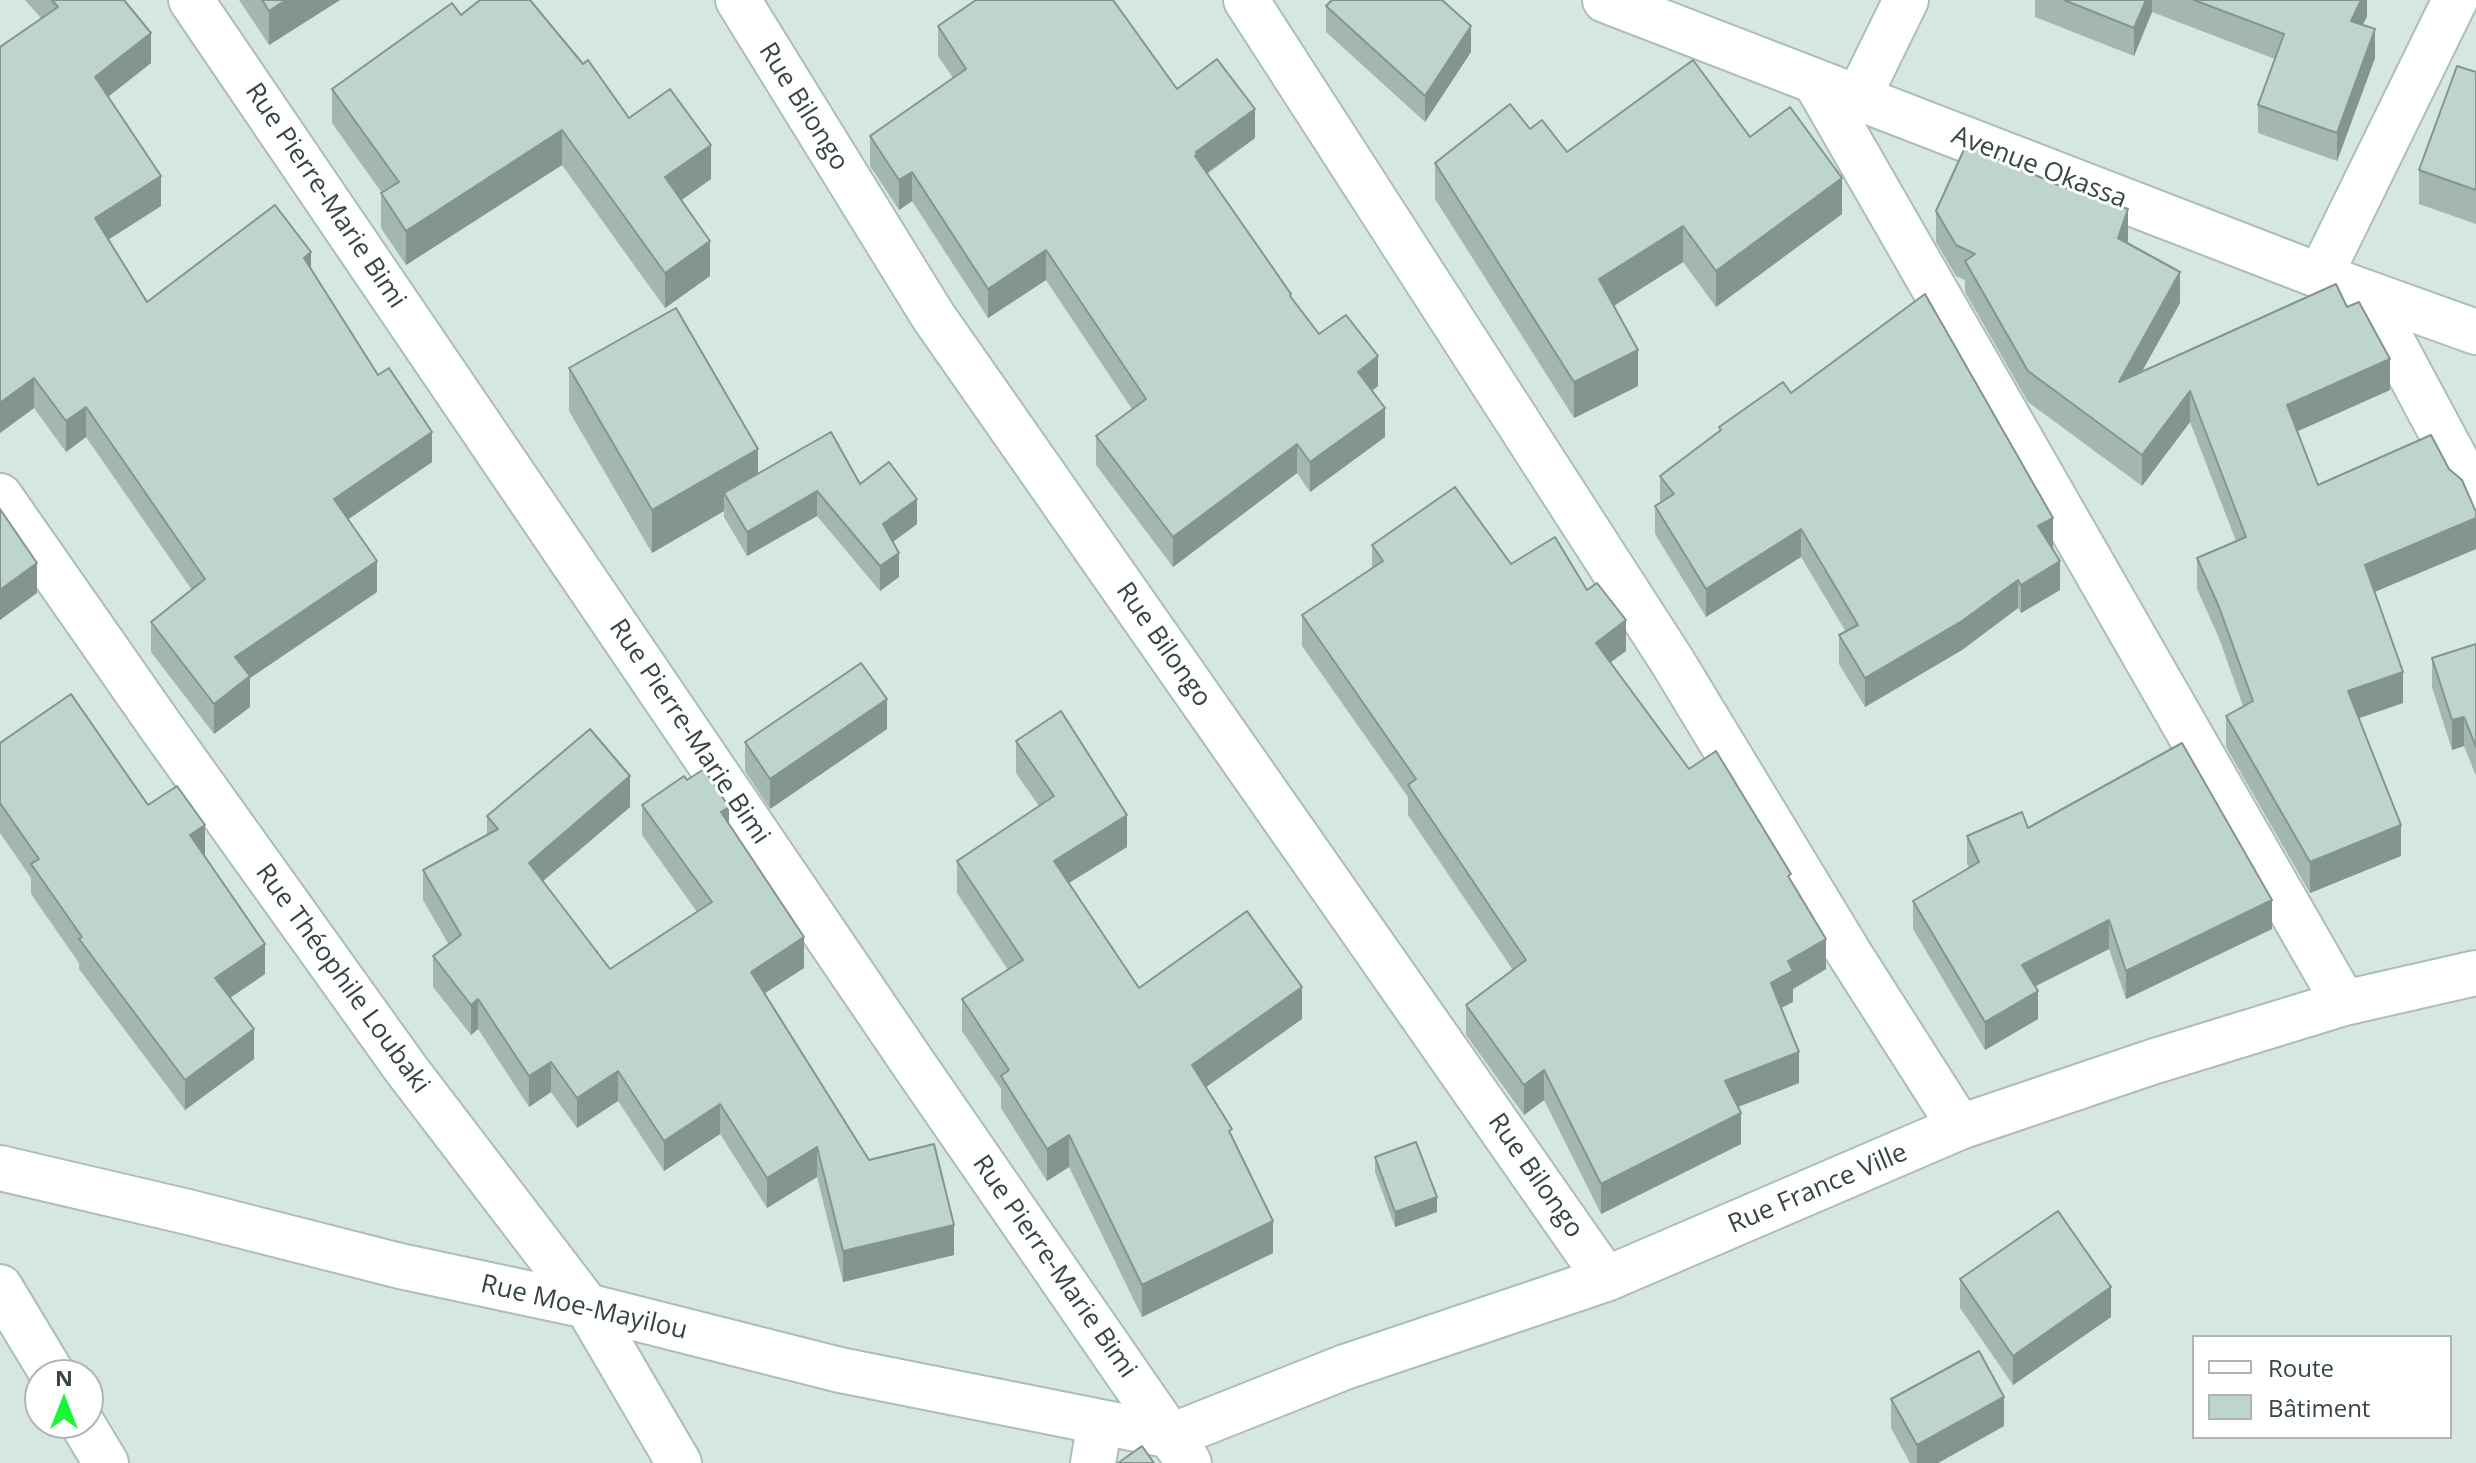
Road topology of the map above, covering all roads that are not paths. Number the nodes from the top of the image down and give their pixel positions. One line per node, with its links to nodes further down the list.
1 (191, 0): 24 (street, Rue Pierre-Marie Bimi)
2 (738, 0): 18 (street, Rue Bilongo)
3 (1246, 0): 16 (street)
4 (1605, 0): 7 (street, Avenue Okassa)
5 (1906, 0): 8 (street)
6 (2455, 0): 9 (street)
7 (1815, 81): 8 (street, Avenue Okassa); 15 (street)
8 (1858, 98): 9 (street, Avenue Okassa)
9 (2320, 276): 10 (street, Avenue Okassa)
10 (2367, 294): 11 (street, Avenue Okassa); 12 (street)
11 (2476, 332)
12 (2471, 488)
13 (0, 496): 20 (street, Rue Théophile Loubaki)
14 (2476, 973): 15 (street, Rue France Ville)
15 (2344, 1003): 16 (street, Rue France Ville)
16 (1960, 1127): 18 (street, Rue France Ville)
17 (0, 1168): 20 (street, Rue Moe-Mayilou)
18 (1606, 1279): 24 (street, Rue France Ville)
19 (0, 1287): 21 (street)
20 (587, 1306): 23 (street, Rue Moe-Mayilou); 26 (street, Rue Théophile Loubaki)
21 (43, 1359)
22 (92, 1439): 25 (street)
23 (1097, 1442): 24 (street, Rue Moe-Mayilou)
24 (1180, 1450)
25 (106, 1463)
26 (679, 1463)

